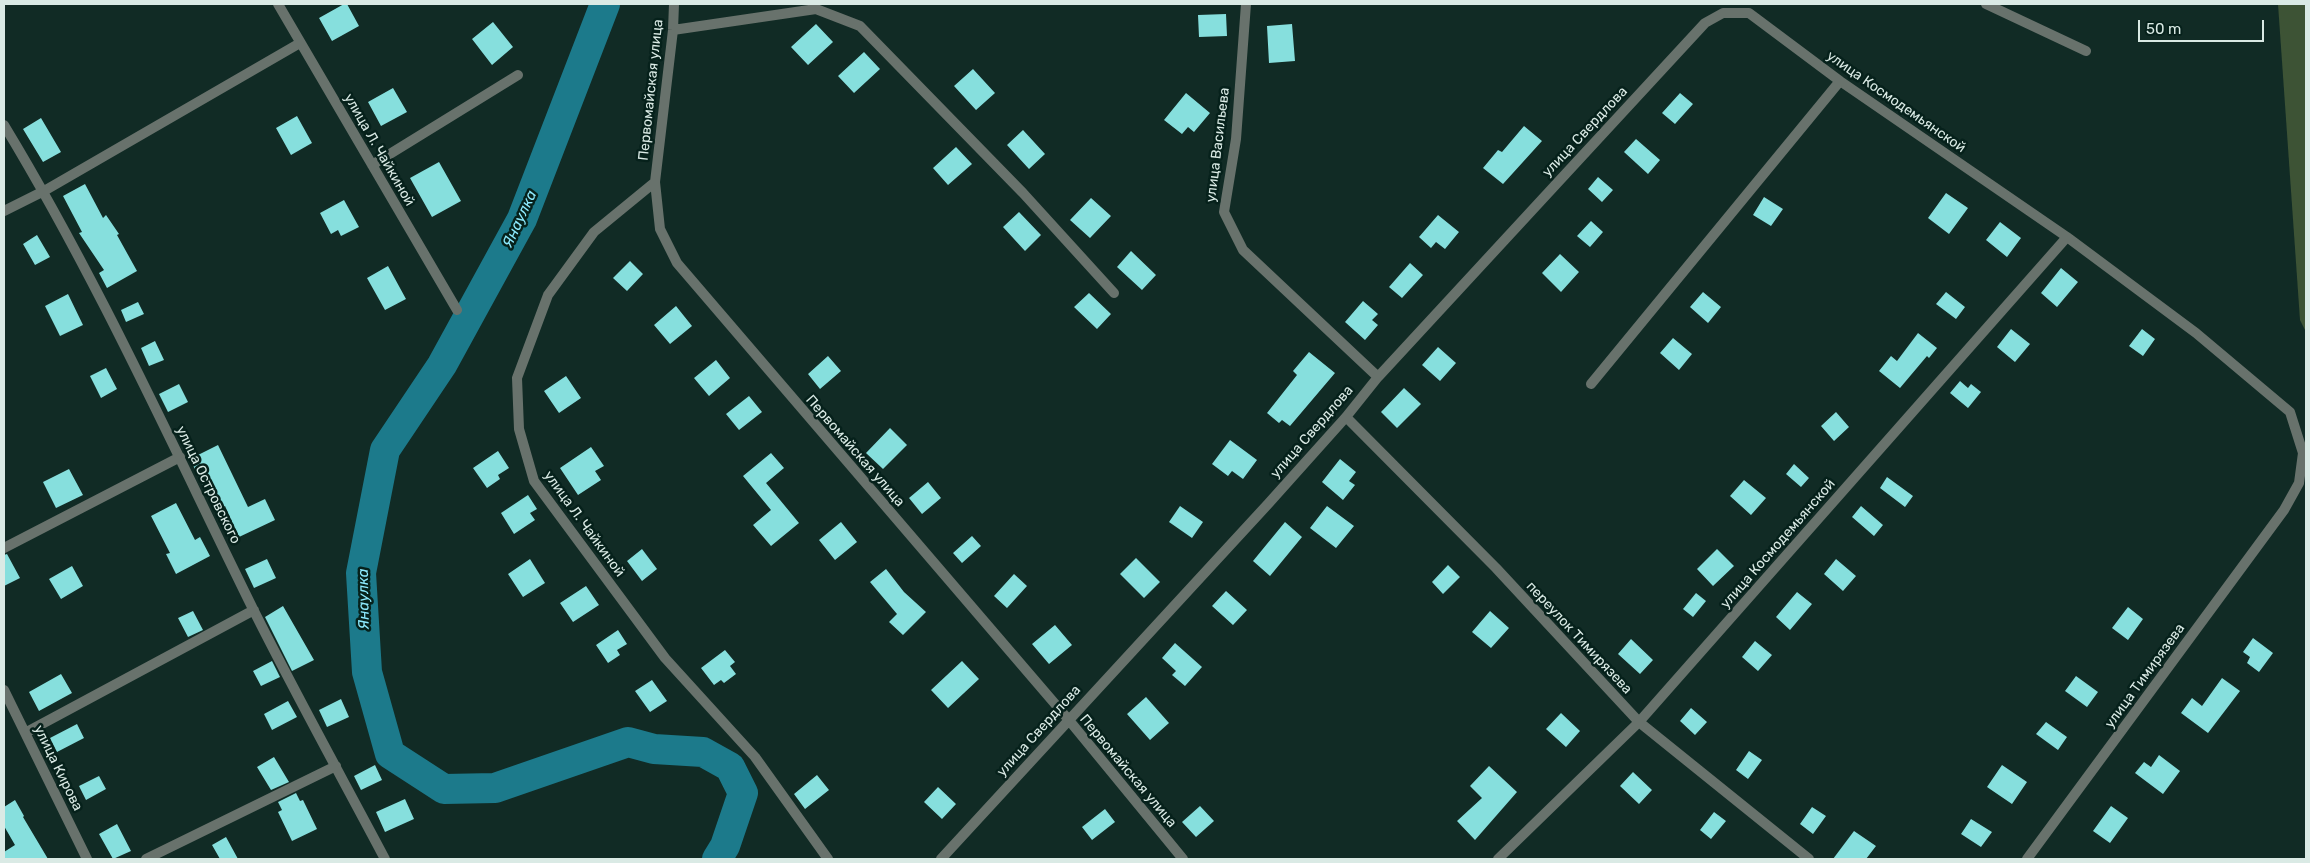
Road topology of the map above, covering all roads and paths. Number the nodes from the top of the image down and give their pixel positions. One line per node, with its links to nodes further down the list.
1 (278, 4): 8 (street, улица Л. Чайкиной)
2 (674, 4): 7 (street, Первомайская улица)
3 (1246, 4): 20 (street, улица Васильева)
4 (1986, 4): 9 (street)
5 (1749, 9): 6 (street, улица Космодемьянской); 11 (street, улица Космодемьянской)
6 (1705, 24): 20 (street, улица Свердлова)
7 (674, 30): 14 (street, Первомайская улица); 18 (street)
8 (300, 42): 13 (street, улица Л. Чайкиной); 15 (street)
9 (2086, 51)
10 (518, 75): 13 (street)
11 (1840, 81): 17 (street, улица Космодемьянской); 21 (street)
12 (4, 125): 15 (street, улица Островского)
13 (372, 166): 19 (street, улица Л. Чайкиной)
14 (655, 182): 28 (street, Первомайская улица); 35 (street, улица Л. Чайкиной)
15 (44, 191): 16 (street); 23 (street, улица Островского)
16 (4, 211)
17 (2068, 237): 24 (street, улица Космодемьянской); 29 (street, улица Космодемьянской)
18 (1114, 293)
19 (457, 310)
20 (1378, 377): 22 (street, улица Свердлова)
21 (1591, 384)
22 (1346, 417): 28 (street, улица Свердлова); 29 (street, переулок Тимирязева)
23 (180, 457): 25 (street); 26 (street, улица Островского)
24 (2284, 510): 40 (street, улица Тимирязева)
25 (4, 548)
26 (254, 610): 30 (street); 31 (street, улица Островского)
27 (4, 690): 30 (street, улица Кирова)
28 (1068, 719): 36 (street, улица Свердлова); 37 (street, Первомайская улица)
29 (1639, 722): 38 (street, улица Космодемьянской); 39 (street, переулок Тимирязева)
30 (25, 733): 32 (street, улица Кирова)
31 (336, 766): 33 (street); 34 (street, улица Островского)
32 (87, 859)
33 (146, 859)
34 (384, 859)
35 (828, 859)
36 (940, 859)
37 (1183, 859)
38 (1498, 859)
39 (1809, 859)
40 (2027, 859)

